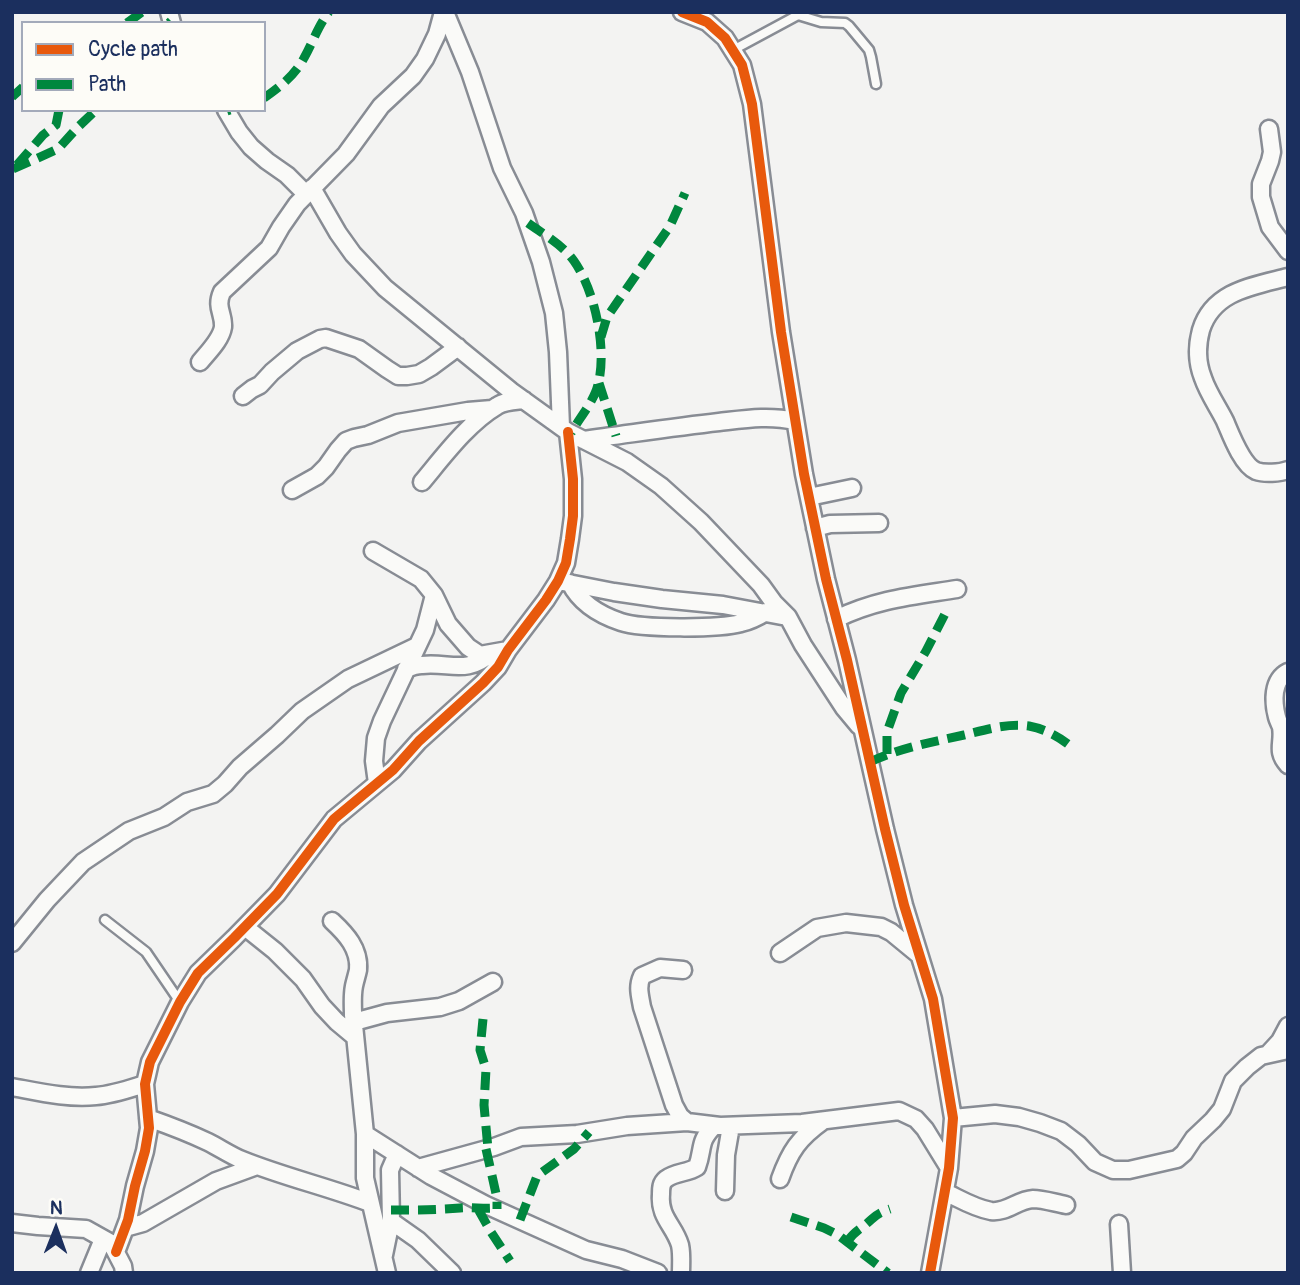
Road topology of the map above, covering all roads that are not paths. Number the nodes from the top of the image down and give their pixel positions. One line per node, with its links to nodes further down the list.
1 (444, 12): 8 (street); 17 (street)
2 (682, 12): 3 (street)
3 (709, 17): 4 (street)
4 (733, 50): 5 (lane); 16 (street)
5 (876, 84)
6 (227, 112): 8 (street)
7 (1269, 129): 9 (street)
8 (309, 191): 11 (street); 12 (street)
9 (1288, 251)
10 (1288, 277): 19 (street)
11 (458, 347): 13 (street); 14 (street)
12 (200, 362)
13 (243, 396)
14 (524, 400): 15 (street); 17 (street)
15 (492, 409): 20 (street); 22 (street)
16 (795, 421): 18 (street); 23 (street)
17 (565, 429): 18 (street); 27 (street)
18 (583, 440): 31 (street)
19 (1288, 470)
20 (422, 482)
21 (852, 488): 23 (street)
22 (292, 490)
23 (809, 497): 25 (street)
24 (879, 523): 25 (street)
25 (815, 528): 32 (street)
26 (373, 551): 29 (street)
27 (564, 582): 30 (street); 30 (street); 34 (street)
28 (957, 589): 32 (street)
29 (434, 595): 33 (street); 35 (street)
30 (766, 612): 31 (street)
31 (788, 617): 38 (street)
32 (836, 619): 38 (street)
33 (417, 646): 36 (street); 44 (street)
34 (508, 650): 35 (street); 40 (street)
35 (491, 653): 36 (street)
36 (406, 669): 40 (street)
37 (1288, 672): 39 (street)
38 (862, 730): 46 (street)
39 (1287, 764)
40 (377, 783): 43 (street)
41 (105, 920): 49 (lane)
42 (332, 921): 51 (street)
43 (245, 927): 49 (street); 51 (street)
44 (15, 936)
45 (780, 953): 46 (street)
46 (919, 956): 57 (street)
47 (683, 970): 59 (street)
48 (493, 982): 51 (street)
49 (180, 1002): 54 (street)
50 (1288, 1026): 53 (street)
51 (354, 1030): 61 (street)
52 (1288, 1050): 53 (street)
53 (1268, 1054): 57 (street)
54 (145, 1084): 55 (street); 56 (street)
55 (12, 1087)
56 (148, 1118): 63 (street); 76 (street)
57 (953, 1118): 65 (street)
58 (825, 1120): 60 (street); 65 (street); 67 (street)
59 (687, 1122): 60 (street); 64 (street)
60 (723, 1126): 69 (street); 84 (street)
61 (365, 1134): 62 (street); 66 (street)
62 (397, 1154): 64 (street); 73 (street)
63 (257, 1166): 68 (street); 76 (street)
64 (418, 1168): 83 (street)
65 (949, 1168): 70 (street)
66 (365, 1178): 68 (street); 71 (street)
67 (780, 1179)
68 (329, 1188): 71 (street)
69 (725, 1191)
70 (945, 1192): 72 (street); 85 (street)
71 (370, 1203): 79 (street)
72 (1066, 1205)
73 (391, 1222): 79 (street); 82 (street)
74 (12, 1223): 77 (street)
75 (1119, 1224): 86 (street)
76 (125, 1228): 78 (street)
77 (103, 1239): 78 (street); 80 (street)
78 (116, 1252): 81 (street)
79 (385, 1266)
80 (89, 1273)
81 (124, 1273)
82 (452, 1273)
83 (658, 1273)
84 (681, 1273)
85 (930, 1273)
86 (1122, 1273)

